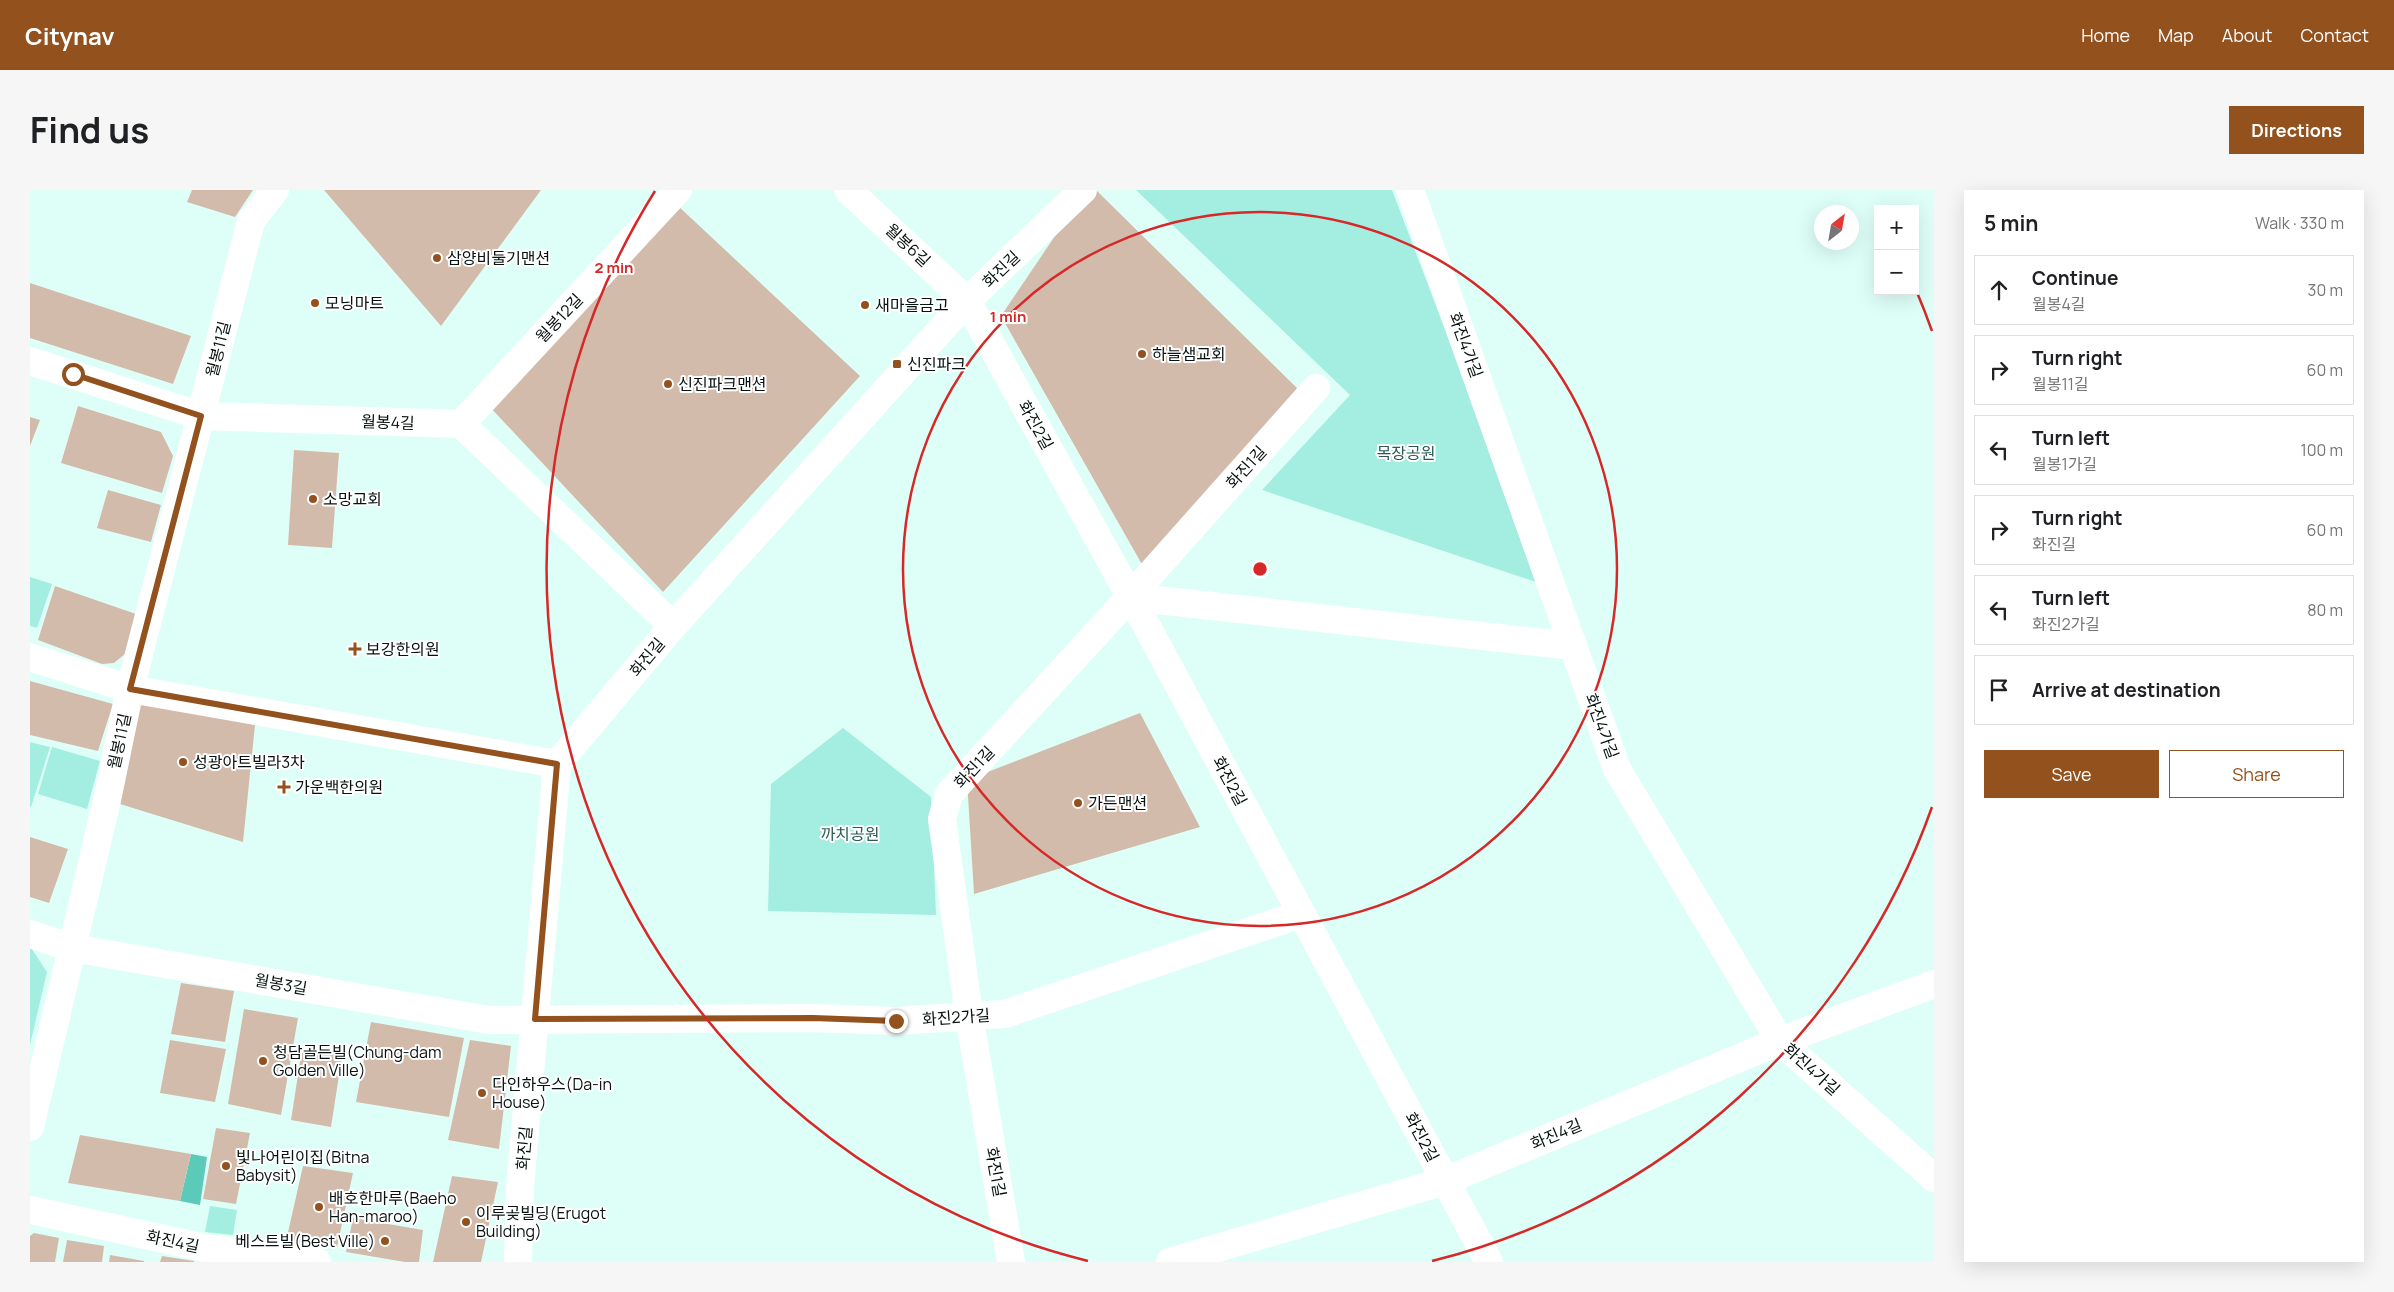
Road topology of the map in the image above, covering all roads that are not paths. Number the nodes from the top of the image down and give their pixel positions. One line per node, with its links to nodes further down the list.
1 (275, 190): 9 (street, 월봉11길)
2 (678, 190): 10 (street, 월봉12길)
3 (848, 190): 6 (street, 월봉6길)
4 (1083, 190): 6 (street, 화진길)
5 (1410, 190): 13 (street, 화진4가길)
6 (968, 301): 11 (street, 화진2길); 12 (street, 화진길)
7 (30, 361): 9 (street, 월봉4길)
8 (1316, 388): 11 (street, 화진1길)
9 (201, 416): 10 (street, 월봉4길); 15 (street, 월봉11길)
10 (461, 424): 12 (street)
11 (1130, 597): 13 (street); 17 (street, 화진2길); 21 (street, 화진1길)
12 (673, 626): 16 (street, 화진길)
13 (1573, 646): 23 (street, 화진4가길)
14 (30, 657): 15 (street)
15 (130, 689): 16 (street); 19 (street, 월봉11길)
16 (557, 764): 22 (street, 화진길)
17 (1301, 914): 21 (street, 화진2가길); 26 (street, 화진2길)
18 (30, 934): 19 (street, 월봉3길)
19 (72, 948): 22 (street, 월봉3길); 24 (street, 월봉11길)
20 (1934, 984): 23 (street, 화진4길)
21 (969, 1015): 22 (street, 화진2가길); 30 (street, 화진1길)
22 (535, 1019): 29 (street, 화진길)
23 (1780, 1041): 25 (street, 화진4가길); 26 (street, 화진4길)
24 (30, 1127)
25 (1934, 1178)
26 (1445, 1181): 31 (street, 화진4길); 32 (street, 화진2길)
27 (30, 1210): 28 (street, 화진4길)
28 (317, 1262)
29 (518, 1262)
30 (1011, 1262)
31 (1170, 1262)
32 (1489, 1262)

